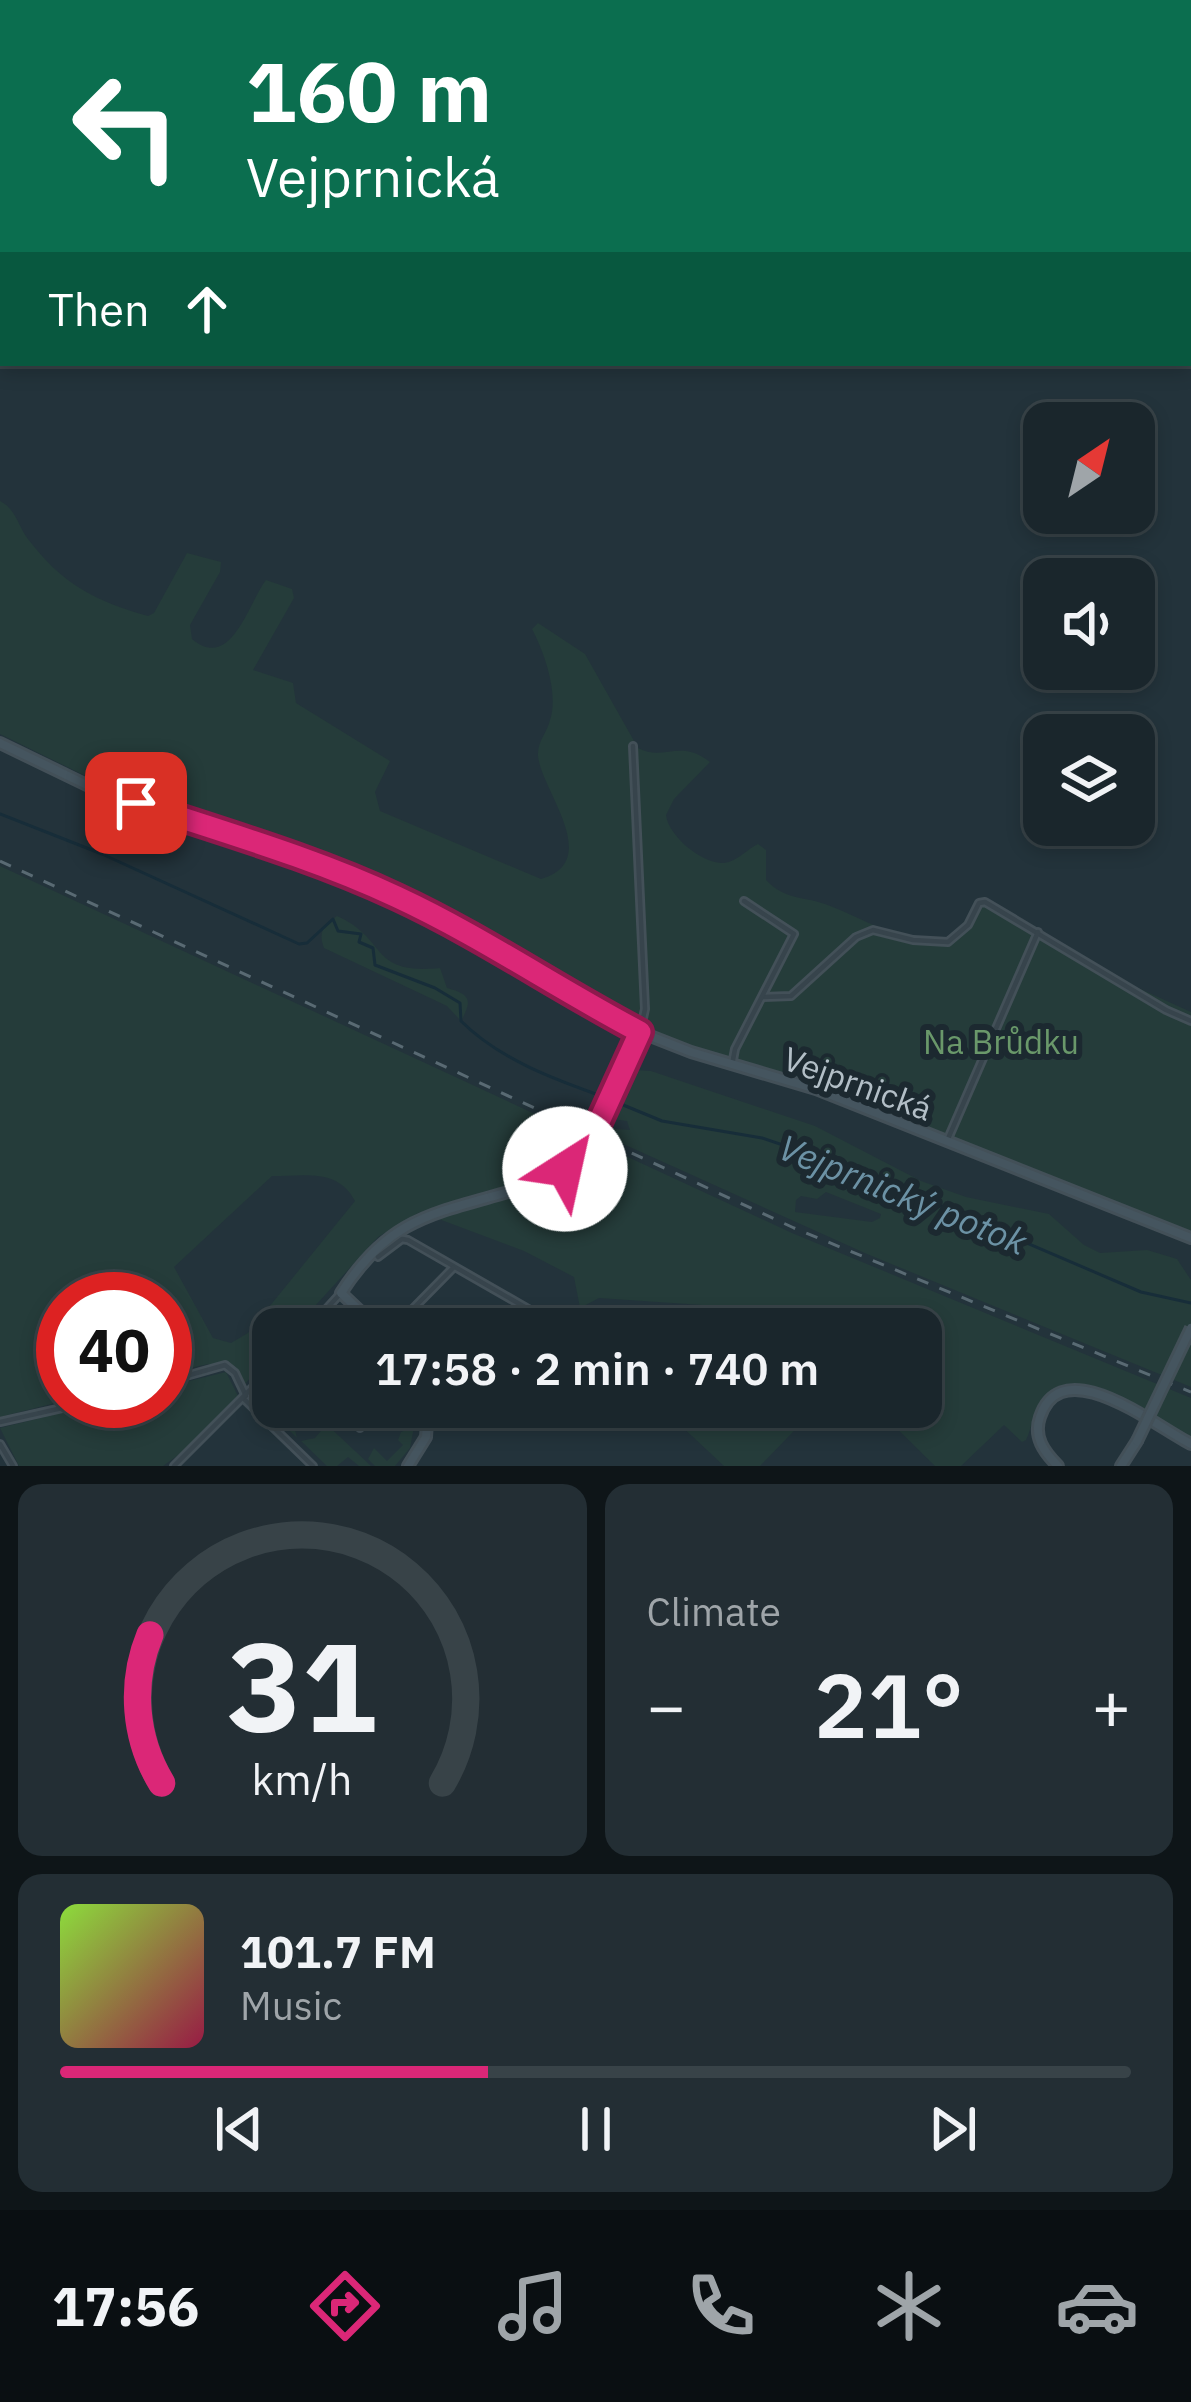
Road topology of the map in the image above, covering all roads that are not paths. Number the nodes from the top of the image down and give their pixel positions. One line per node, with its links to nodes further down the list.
1 (0, 743): 7 (main road, Vejprnická)
2 (633, 746): 7 (street)
3 (744, 902): 5 (street)
4 (1038, 932): 5 (street); 6 (street); 9 (street)
5 (763, 998): 8 (street)
6 (1191, 1021)
7 (640, 1032): 8 (main road, Vejprnická); 13 (main road)
8 (731, 1064): 9 (main road, Vejprnická)
9 (947, 1141): 10 (main road, Vejprnická)
10 (1191, 1238)
11 (378, 1257): 12 (street)
12 (453, 1268): 16 (street); 17 (street)
13 (341, 1293): 14 (street); 15 (main road)
14 (327, 1308)
15 (357, 1308)
16 (416, 1308)
17 (526, 1308)
18 (1191, 1328): 34 (main road, bridge)
19 (192, 1374): 21 (street)
20 (252, 1389): 21 (street)
21 (245, 1397): 22 (street); 30 (street)
22 (252, 1405)
23 (36, 1414): 24 (street)
24 (0, 1422)
25 (274, 1428): 31 (street)
26 (427, 1428): 32 (main road)
27 (0, 1444): 29 (street)
28 (1191, 1444): 33 (main road)
29 (13, 1466)
30 (174, 1466)
31 (314, 1466)
32 (408, 1466)
33 (1058, 1466)
34 (1121, 1466)

